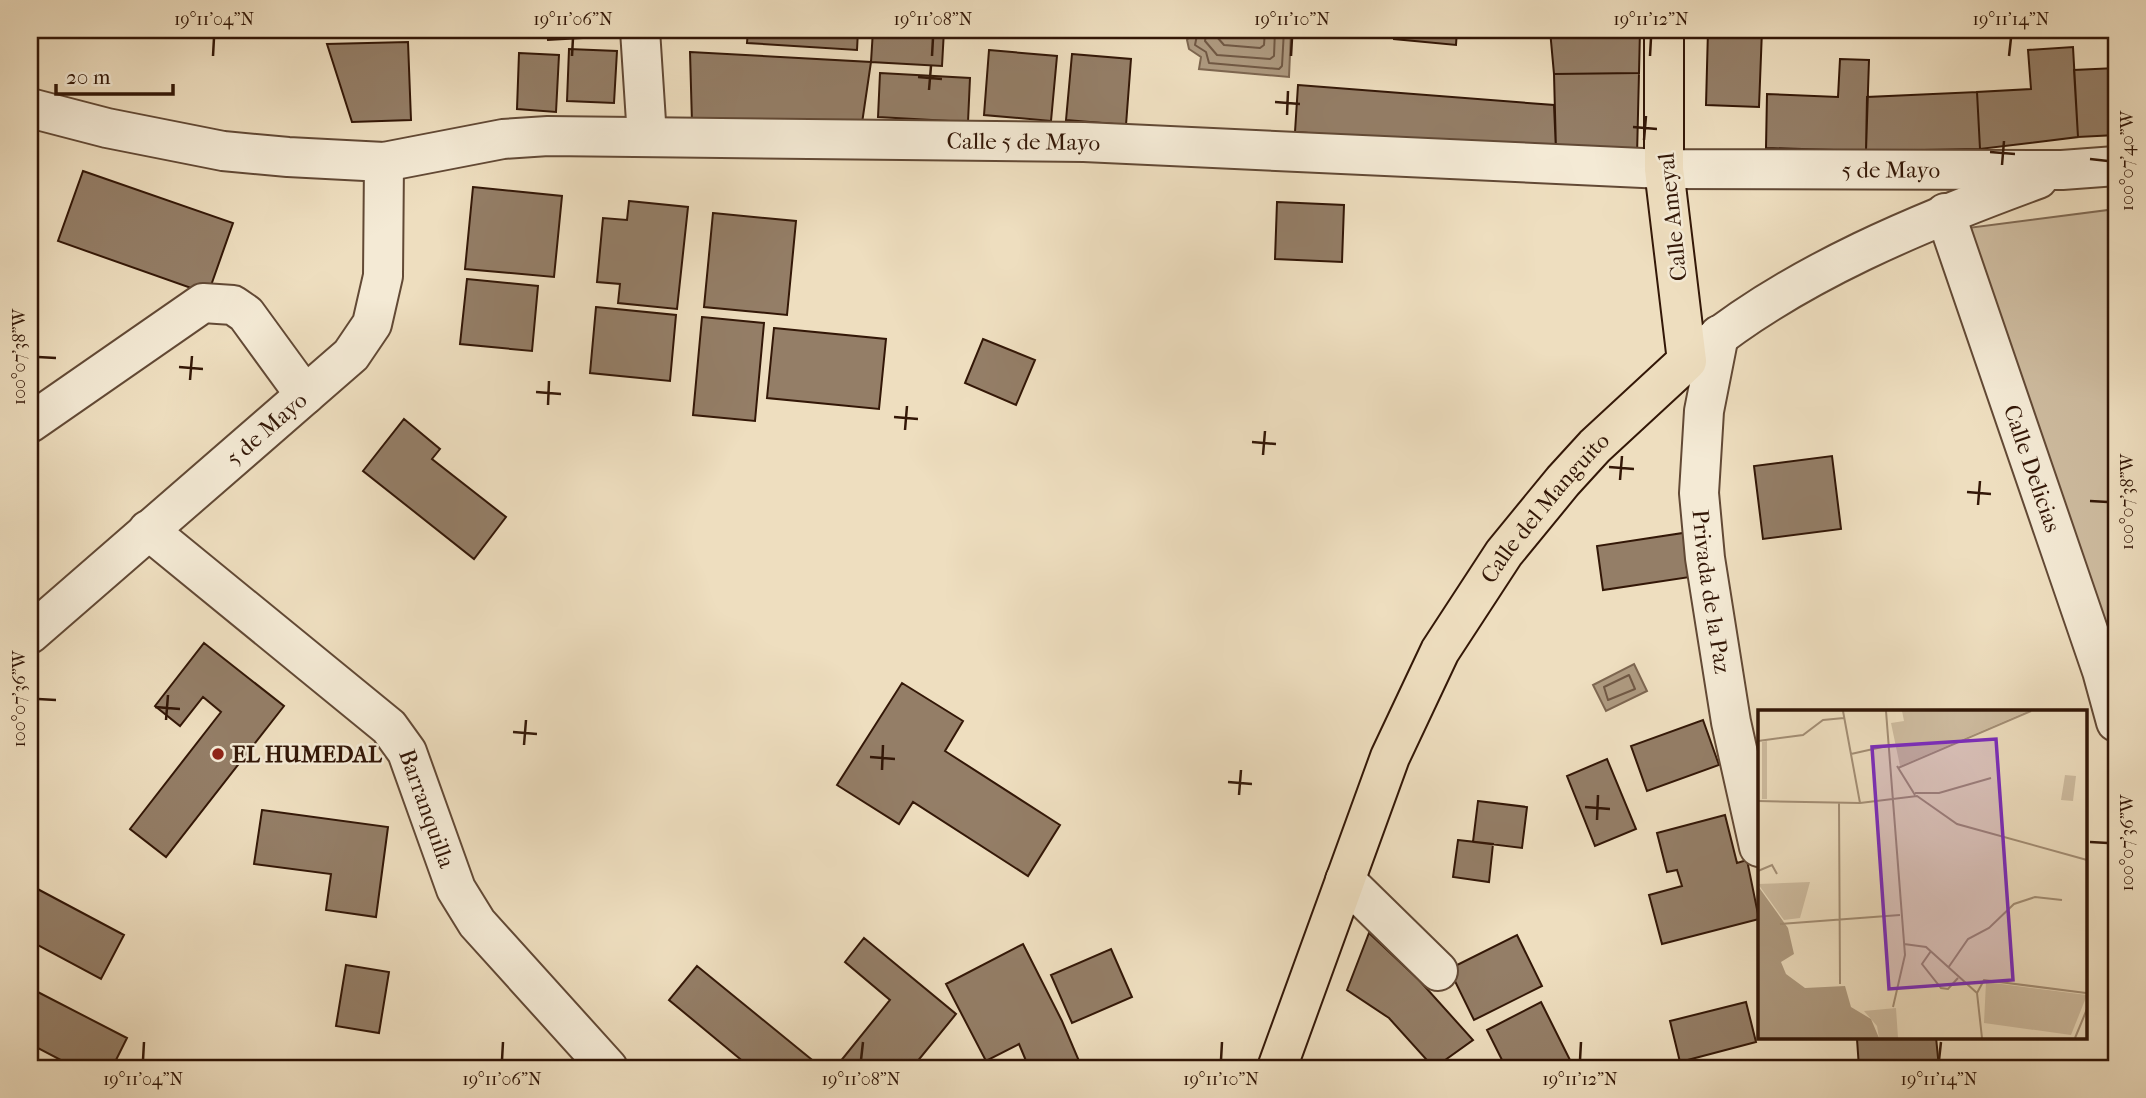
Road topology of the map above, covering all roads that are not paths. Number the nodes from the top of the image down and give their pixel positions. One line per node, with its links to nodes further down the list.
1 (640, 30): 4 (street)
2 (1664, 30): 7 (main road, Calle Ameyal)
3 (30, 108): 5 (street, Calle 5 de Mayo)
4 (647, 137): 5 (street, Calle 5 de Mayo); 7 (street, Calle 5 de Mayo)
5 (384, 162): 12 (street, 5 de Mayo)
6 (2116, 166): 8 (street, 5 de Mayo)
7 (1664, 169): 8 (street, 5 de Mayo); 11 (main road, Calle Ameyal)
8 (2062, 170): 9 (street, Calle del Manguito)
9 (1945, 213): 10 (street, Calle del Manguito); 16 (street, Calle Delicias)
10 (1720, 335): 11 (street, Calle del Manguito); 17 (street, Privada de la Paz)
11 (1687, 361): 18 (main road, Calle del Manguito)
12 (305, 394): 13 (street); 14 (street, 5 de Mayo)
13 (30, 424)
14 (148, 530): 15 (street, 5 de Mayo); 20 (street, Barranquilla)
15 (37, 614)
16 (2116, 722)
17 (1758, 843)
18 (1345, 880): 19 (street); 21 (main road, Calle del Manguito)
19 (1438, 971)
20 (608, 1068)
21 (1277, 1068)

